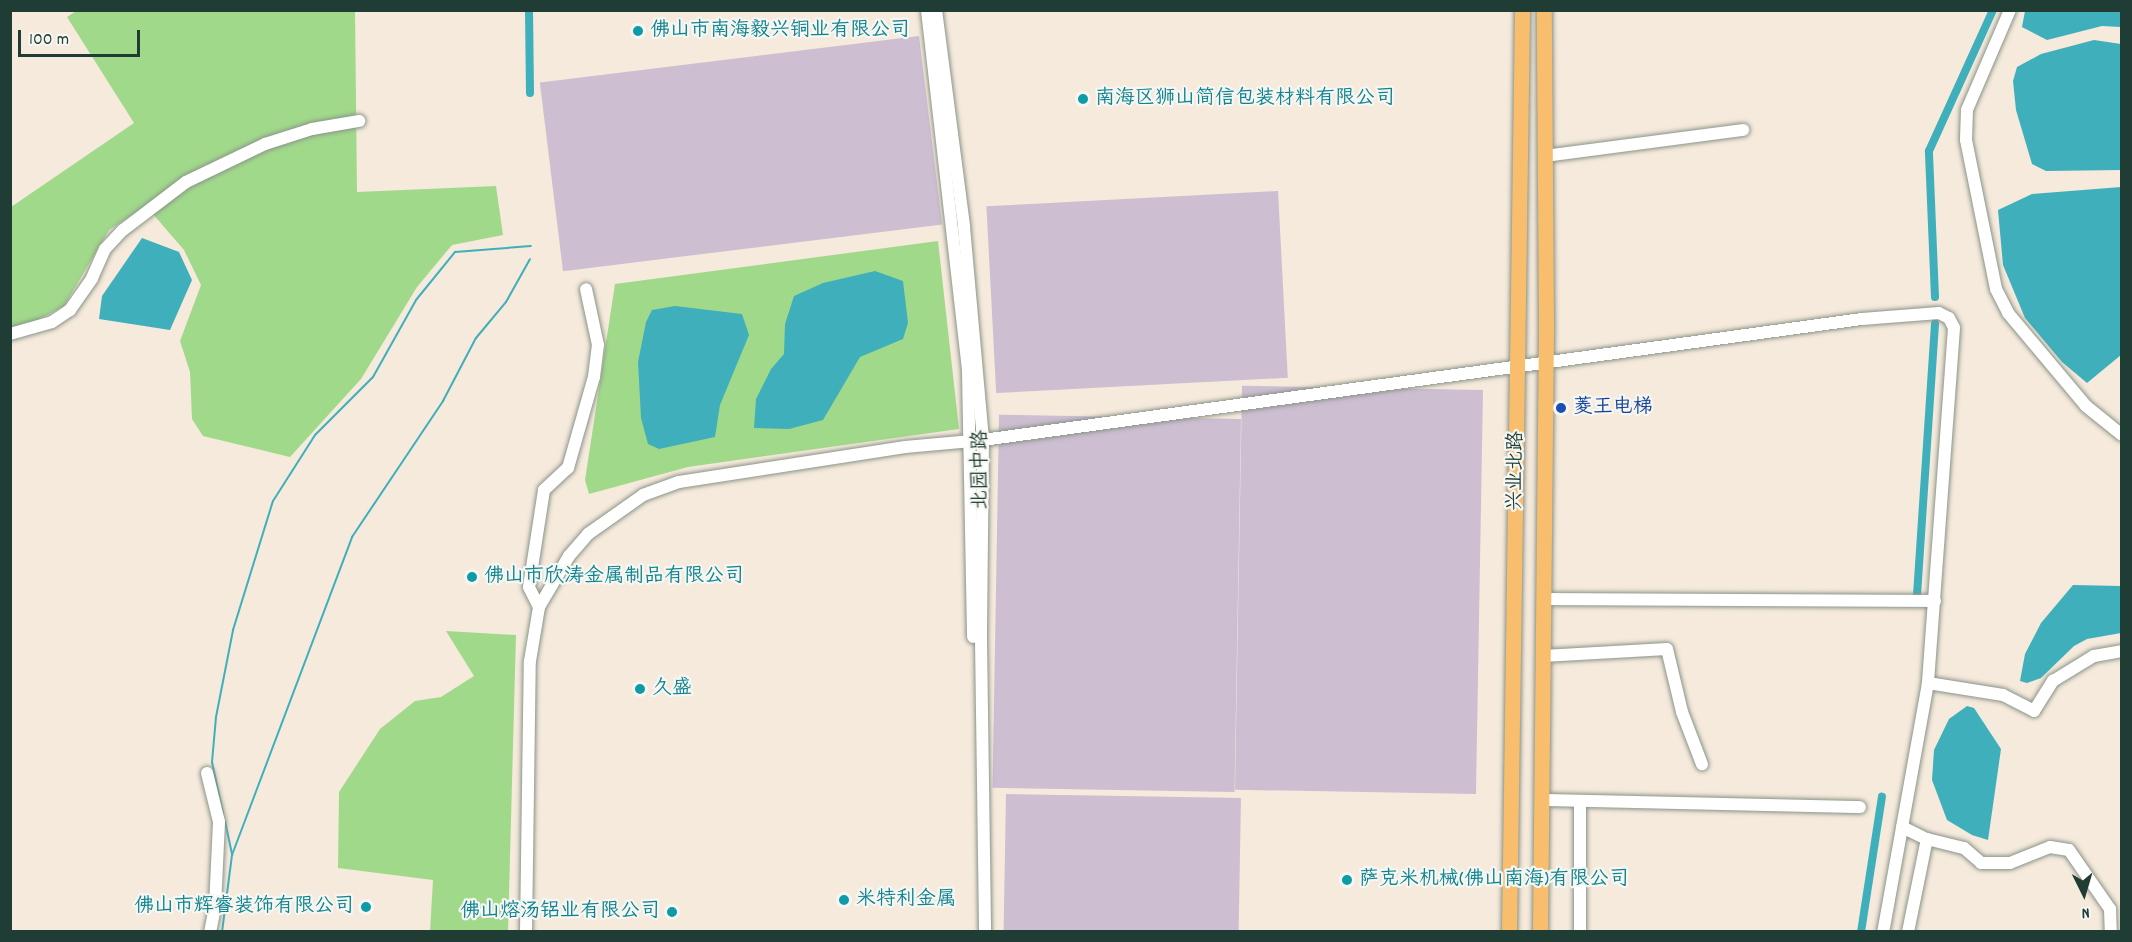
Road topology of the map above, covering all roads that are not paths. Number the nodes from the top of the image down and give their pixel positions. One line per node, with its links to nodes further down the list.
1 (927, 10): 14 (street, 北园中路)
2 (936, 10): 14 (street, 北园中路)
3 (1522, 10): 12 (main road, 兴业北路)
4 (1544, 10): 8 (main road, 兴业北路)
5 (2010, 10): 13 (street)
6 (359, 121): 10 (street)
7 (1743, 130): 8 (street)
8 (1545, 156): 11 (main road, 兴业北路)
9 (586, 289): 17 (street)
10 (10, 334)
11 (1546, 364): 12 (street); 15 (main road, 兴业北路); 16 (street)
12 (1519, 368): 14 (street); 32 (main road, 兴业北路)
13 (2121, 435)
14 (977, 440): 17 (street); 30 (street, 北园中路); 31 (street, 北园中路)
15 (1544, 599): 16 (street); 19 (main road, 兴业北路)
16 (1935, 601): 20 (street)
17 (539, 607): 29 (street)
18 (2121, 651): 20 (street)
19 (1543, 656): 21 (street); 23 (main road, 兴业北路)
20 (1928, 683): 26 (street)
21 (1702, 764)
22 (207, 773): 28 (street)
23 (1542, 800): 24 (street); 33 (main road, 兴业北路)
24 (1581, 801): 25 (street); 34 (street)
25 (1860, 807)
26 (1902, 827): 27 (street); 35 (street)
27 (1927, 839): 36 (street); 37 (street)
28 (210, 932)
29 (526, 932)
30 (977, 932)
31 (985, 932)
32 (1509, 932)
33 (1539, 932)
34 (1580, 932)
35 (1883, 932)
36 (1908, 932)
37 (2111, 932)

